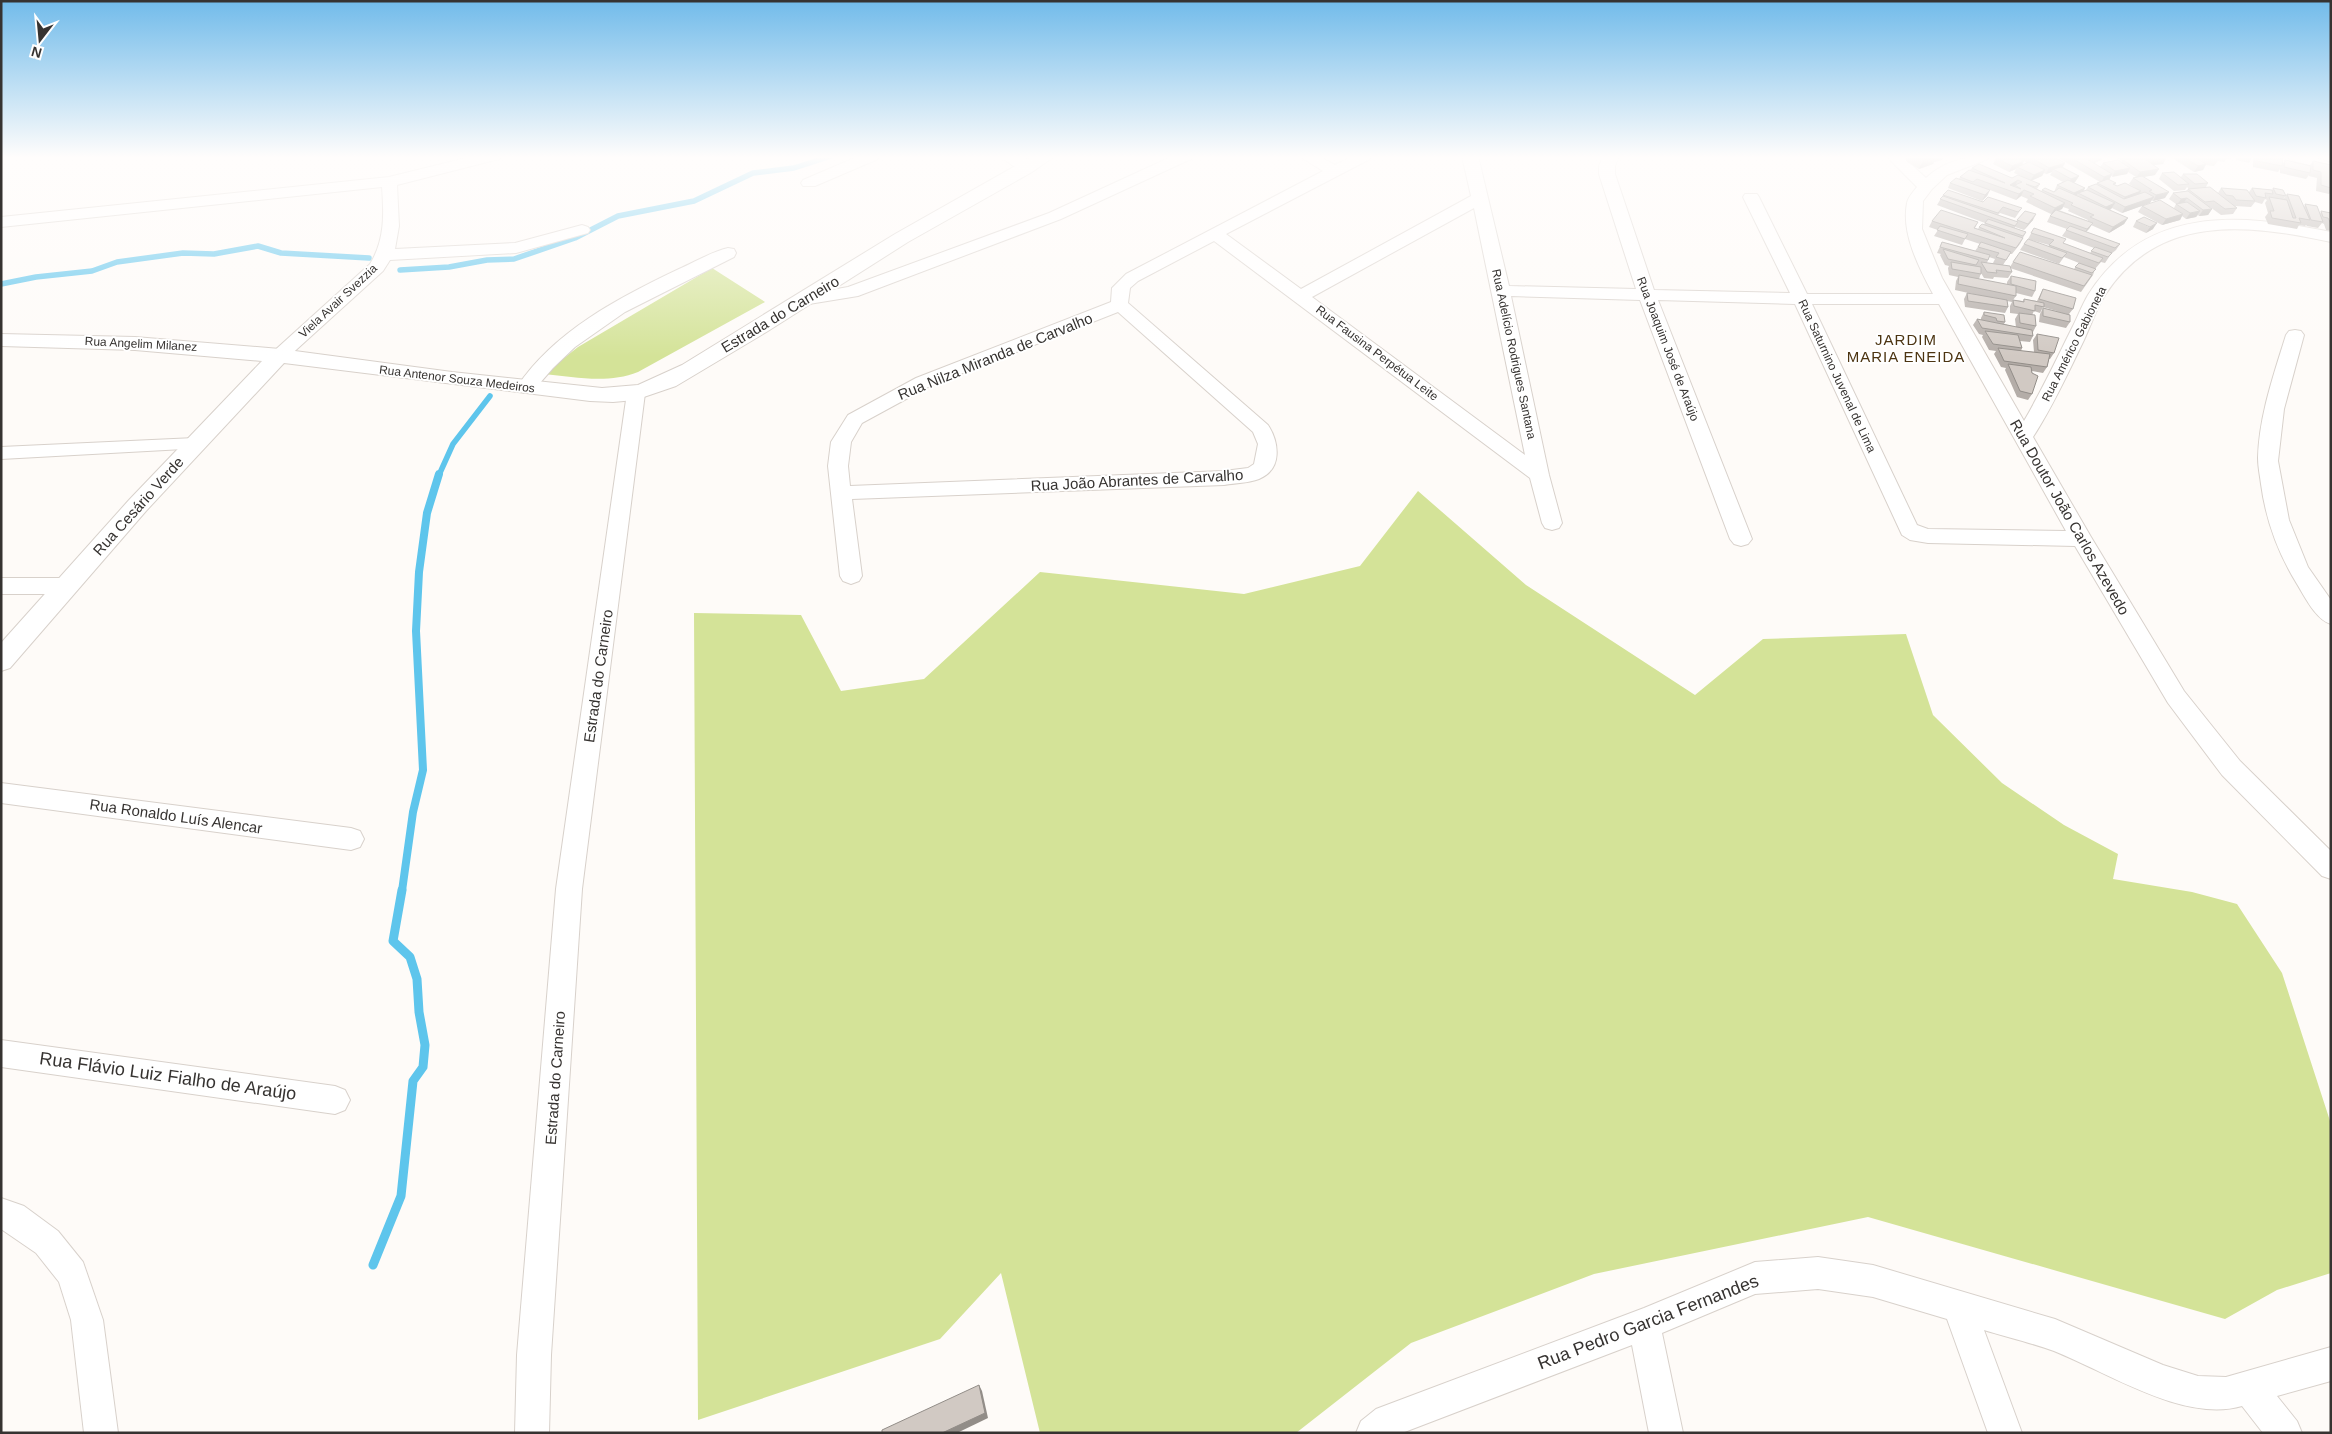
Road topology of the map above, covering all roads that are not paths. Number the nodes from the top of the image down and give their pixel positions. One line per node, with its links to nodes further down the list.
1 (391, 223): 14 (street, Viela Avair Svezzia)
2 (930, 223): 18 (street, Estrada do Carneiro)
3 (1037, 223): 18 (street)
4 (1234, 223): 11 (street)
5 (1434, 223): 16 (street)
6 (1484, 223): 15 (street, Rua Adelício Rodrigues Santana)
7 (1623, 223): 17 (street, Rua Joaquim José de Araújo)
8 (1764, 223): 19 (street, Rua Saturnino Juvenal de Lima)
9 (1914, 223): 20 (street, Rua Doutor João Carlos Azevedo)
10 (582, 230): 14 (street)
11 (1214, 233): 16 (street, Rua Fausina Perpétua Leite); 21 (street)
12 (2331, 237): 27 (street, Rua Américo Gabioneta)
13 (728, 253): 25 (street)
14 (386, 255): 24 (street, Viela Avair Svezzia)
15 (1502, 291): 17 (street); 30 (street, Rua Adelício Rodrigues Santana)
16 (1301, 296): 30 (street, Rua Fausina Perpétua Leite)
17 (1647, 296): 19 (street); 34 (street, Rua Joaquim José de Araújo)
18 (809, 299): 26 (street, Estrada do Carneiro)
19 (1801, 299): 20 (street); 33 (street, Rua Saturnino Juvenal de Lima)
20 (1945, 299): 27 (street, Rua Doutor João Carlos Azevedo)
21 (1120, 305): 31 (street, Rua Nilza Miranda de Carvalho); 31 (street, Rua João Abrantes de Carvalho)
22 (2295, 335): 39 (street)
23 (1, 340): 24 (street, Rua Angelim Milanez)
24 (280, 355): 25 (street, Rua Antenor Souza Medeiros); 28 (street, Rua Cesário Verde)
25 (526, 387): 26 (street, Rua Antenor Souza Medeiros)
26 (636, 393): 52 (street, Estrada do Carneiro)
27 (2024, 435): 35 (street, Rua Doutor João Carlos Azevedo)
28 (195, 444): 29 (street); 38 (street, Rua Cesário Verde)
29 (1, 453)
30 (1539, 475): 32 (street, Rua Adelício Rodrigues Santana)
31 (841, 493): 36 (street, Rua Nilza Miranda de Carvalho)
32 (1552, 523)
33 (1935, 536): 35 (street)
34 (1741, 539)
35 (2081, 539): 43 (street, Rua Doutor João Carlos Azevedo)
36 (851, 576)
37 (1, 586): 38 (street)
38 (66, 586): 40 (street, Rua Cesário Verde)
39 (2331, 616)
40 (1, 660)
41 (1, 793): 42 (street, Rua Ronaldo Luís Alencar)
42 (351, 839)
43 (2331, 868)
44 (1, 1053): 45 (street, Rua Flávio Luiz Fialho de Araújo)
45 (335, 1100)
46 (1, 1213): 51 (street)
47 (1959, 1306): 48 (street, Rua Pedro Garcia Fernandes); 50 (street, Rua Pedro Garcia Fernandes); 55 (street)
48 (1644, 1324): 53 (street, Rua Pedro Garcia Fernandes); 54 (street)
49 (2331, 1364): 50 (street, Rua Pedro Garcia Fernandes)
50 (2249, 1388): 56 (street)
51 (101, 1433)
52 (532, 1433)
53 (1373, 1433)
54 (1666, 1433)
55 (2004, 1433)
56 (2285, 1433)

